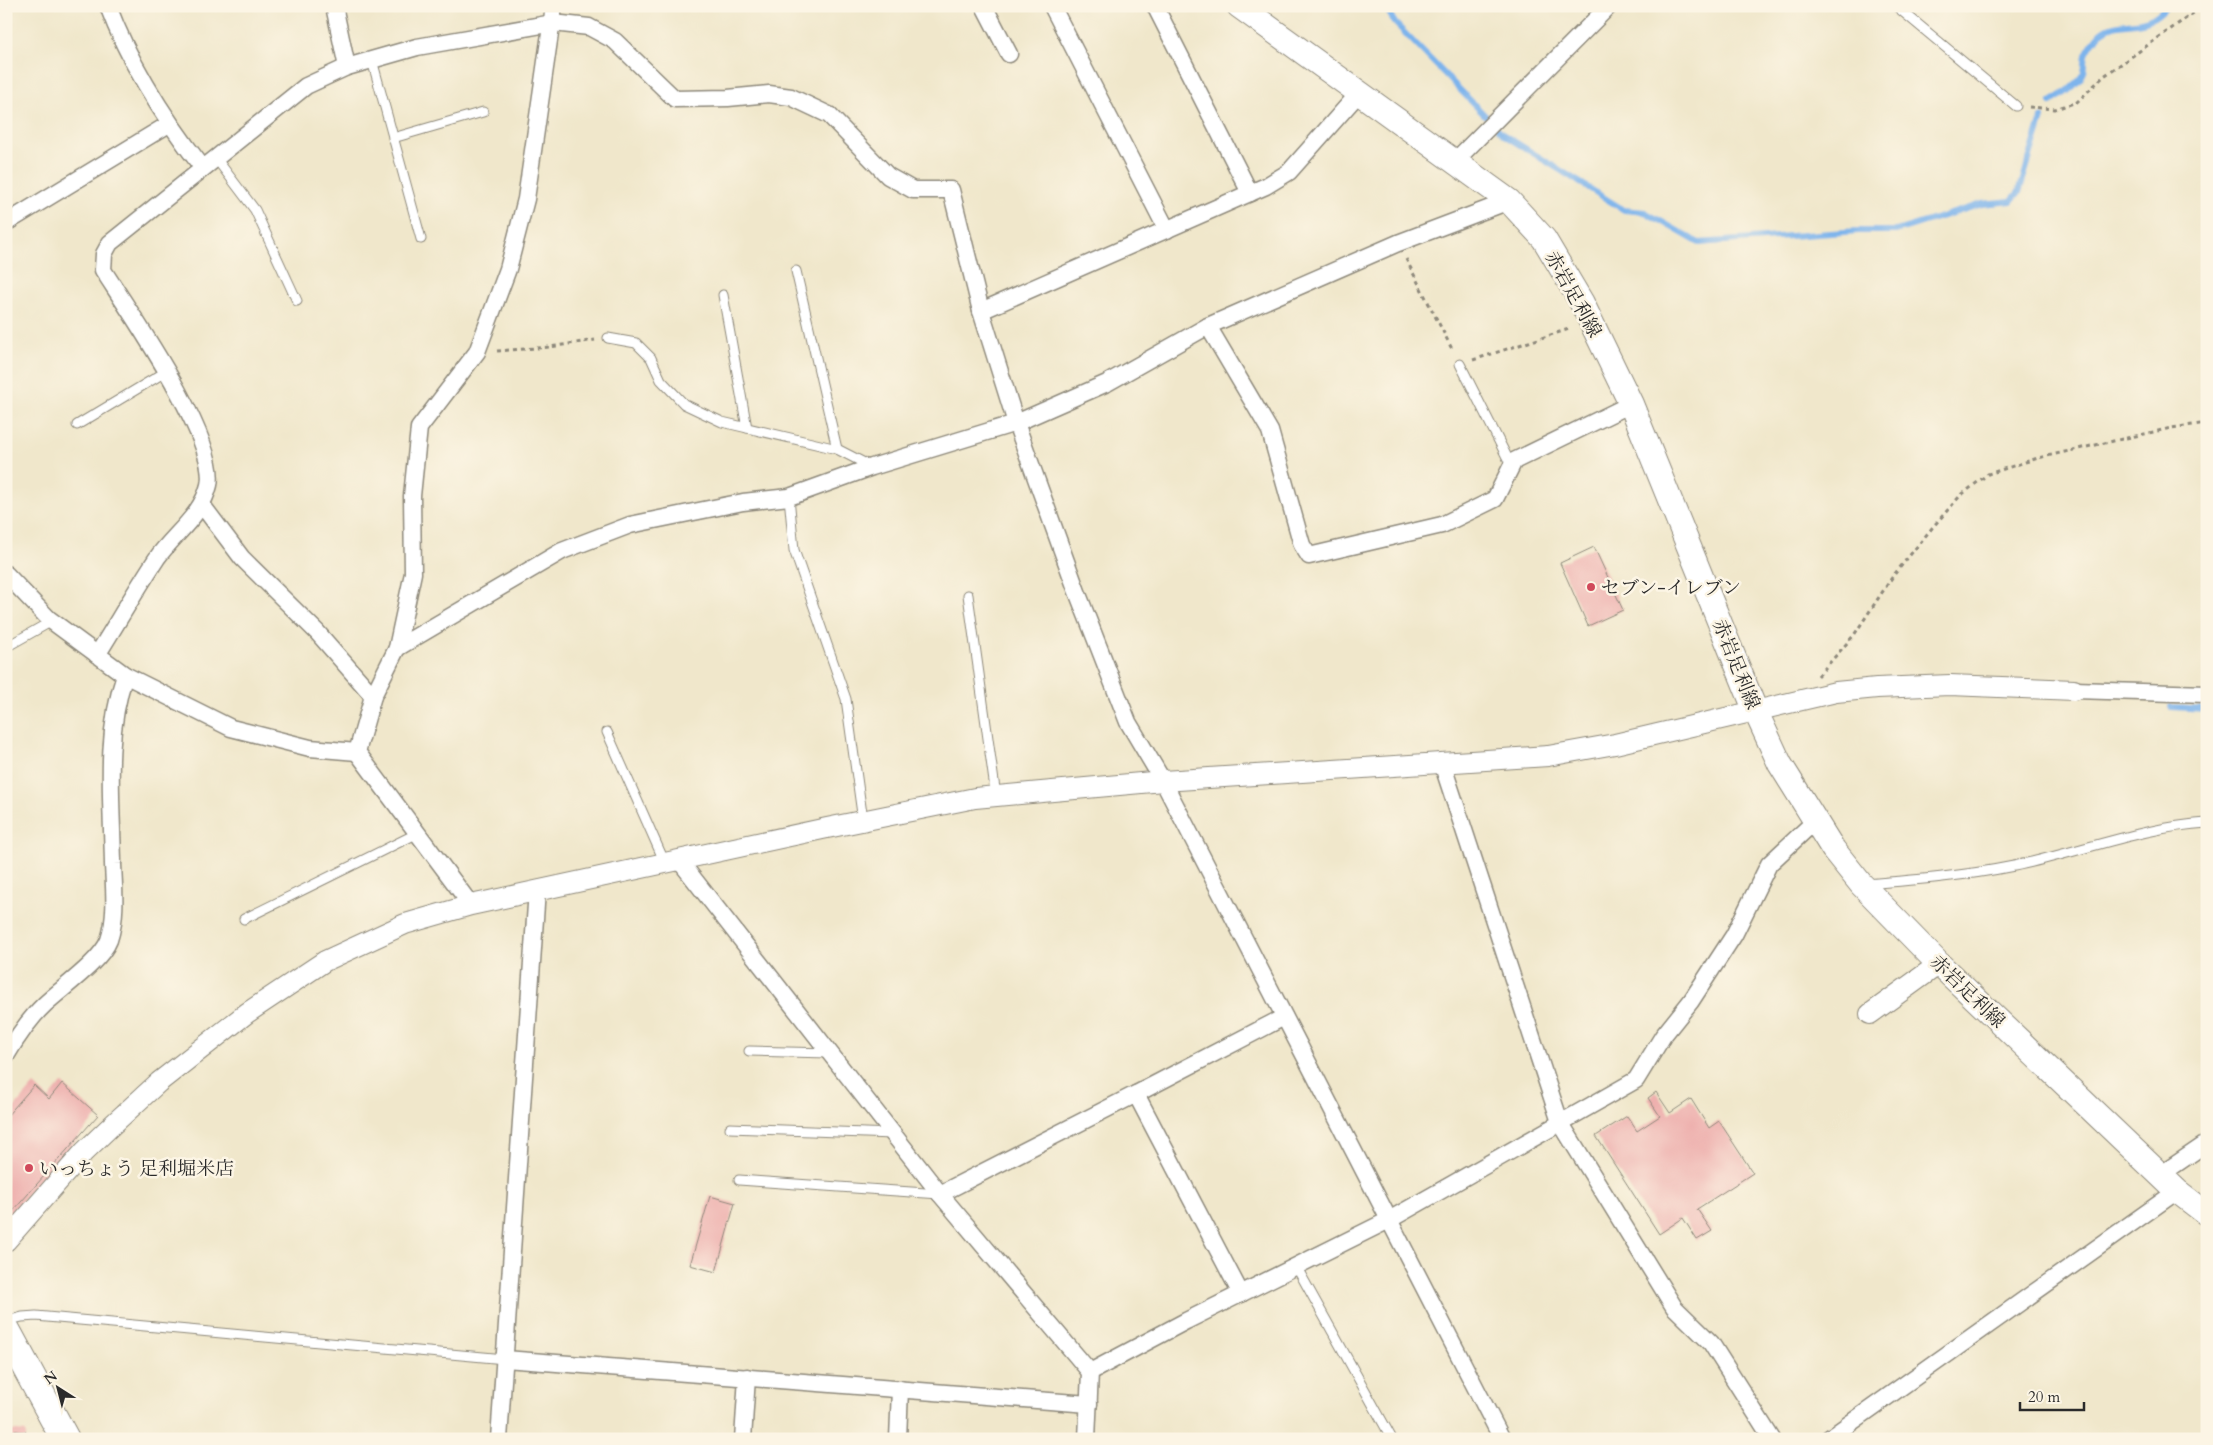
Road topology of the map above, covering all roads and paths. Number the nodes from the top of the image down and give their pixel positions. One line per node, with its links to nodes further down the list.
1 (108, 6): 18 (street)
2 (334, 6): 14 (street)
3 (554, 6): 11 (street)
4 (984, 6): 12 (street)
5 (1052, 6): 25 (street)
6 (1155, 6): 22 (street)
7 (1239, 6): 15 (main road, 赤岩足利線)
8 (1609, 6): 20 (street)
9 (1896, 6): 16 (lane)
10 (2202, 7): 16 (path)
11 (553, 23): 13 (street); 31 (street); 35 (street)
12 (1009, 54)
13 (372, 60): 14 (street); 19 (lane)
14 (348, 67): 21 (street)
15 (1359, 93): 20 (main road, 赤岩足利線); 22 (street)
16 (2016, 106)
17 (483, 112): 19 (lane)
18 (169, 124): 21 (street); 24 (street)
19 (393, 138): 26 (lane)
20 (1455, 161): 23 (main road, 赤岩足利線)
21 (209, 162): 30 (lane); 37 (street)
22 (1250, 193): 25 (street)
23 (1509, 201): 27 (street); 32 (main road, 赤岩足利線)
24 (6, 224)
25 (1167, 230): 31 (street)
26 (421, 239)
27 (1398, 243): 33 (street); 36 (path)
28 (796, 271): 43 (lane)
29 (723, 295): 42 (lane)
30 (297, 301)
31 (981, 311): 40 (street)
32 (1591, 322): 36 (path); 38 (main road, 赤岩足利線)
33 (1208, 326): 40 (street); 45 (street)
34 (608, 338): 35 (path); 42 (lane)
35 (477, 352): 52 (street)
36 (1460, 364): 45 (lane)
37 (166, 370): 41 (lane); 47 (street)
38 (1631, 404): 45 (street); 59 (main road, 赤岩足利線)
39 (2207, 423): 58 (path)
40 (1016, 424): 44 (street); 63 (street)
41 (76, 426)
42 (747, 428): 43 (lane)
43 (837, 449): 44 (lane)
44 (872, 467): 46 (street)
45 (1512, 467)
46 (789, 497): 52 (street); 65 (lane)
47 (202, 505): 53 (street); 57 (street)
48 (6, 574): 50 (street)
49 (968, 595): 64 (lane)
50 (52, 621): 51 (lane); 53 (street)
51 (6, 647)
52 (397, 648): 57 (street)
53 (97, 655): 54 (street)
54 (125, 675): 61 (street); 79 (street)
55 (2074, 690): 56 (street); 58 (street)
56 (2207, 694)
57 (373, 696): 61 (street)
58 (1812, 698): 59 (street)
59 (1756, 712): 62 (street); 66 (main road, 赤岩足利線)
60 (607, 732): 69 (lane)
61 (357, 752): 68 (street)
62 (1442, 763): 63 (street); 81 (street)
63 (1163, 781): 64 (street); 76 (street)
64 (996, 796): 65 (street)
65 (863, 821): 69 (street)
66 (1815, 821): 70 (main road, 赤岩足利線); 81 (street)
67 (2207, 823): 70 (lane)
68 (418, 833): 72 (street); 73 (lane)
69 (672, 862): 71 (street); 78 (street)
70 (1861, 884): 74 (main road, 赤岩足利線)
71 (537, 890): 72 (street); 96 (street)
72 (471, 905): 91 (street)
73 (244, 919)
74 (1939, 964): 75 (street); 85 (main road, 赤岩足利線)
75 (1870, 1014)
76 (1284, 1017): 80 (street); 90 (street)
77 (749, 1051): 78 (lane)
78 (830, 1053): 83 (street)
79 (6, 1056)
80 (1136, 1094): 88 (street); 93 (street)
81 (1560, 1122): 90 (street); 108 (street)
82 (730, 1128): 83 (lane)
83 (893, 1134): 88 (street)
84 (2207, 1143): 85 (street)
85 (2160, 1175): 87 (main road, 赤岩足利線)
86 (739, 1180): 88 (lane)
87 (2177, 1191): 89 (main road, 赤岩足利線); 109 (street)
88 (940, 1194): 97 (street)
89 (2207, 1214)
90 (1389, 1220): 92 (street); 107 (street)
91 (6, 1240)
92 (1296, 1266): 93 (street); 106 (lane)
93 (1240, 1294): 97 (street)
94 (6, 1320): 96 (lane)
95 (6, 1330): 101 (highway)
96 (504, 1358): 98 (street); 102 (street)
97 (1090, 1372): 100 (street)
98 (747, 1378): 99 (street); 103 (street)
99 (900, 1389): 100 (street); 104 (street)
100 (1089, 1404): 105 (street)
101 (65, 1439)
102 (499, 1439)
103 (743, 1439)
104 (898, 1439)
105 (1087, 1439)
106 (1392, 1439)
107 (1502, 1439)
108 (1772, 1439)
109 (1828, 1439)

